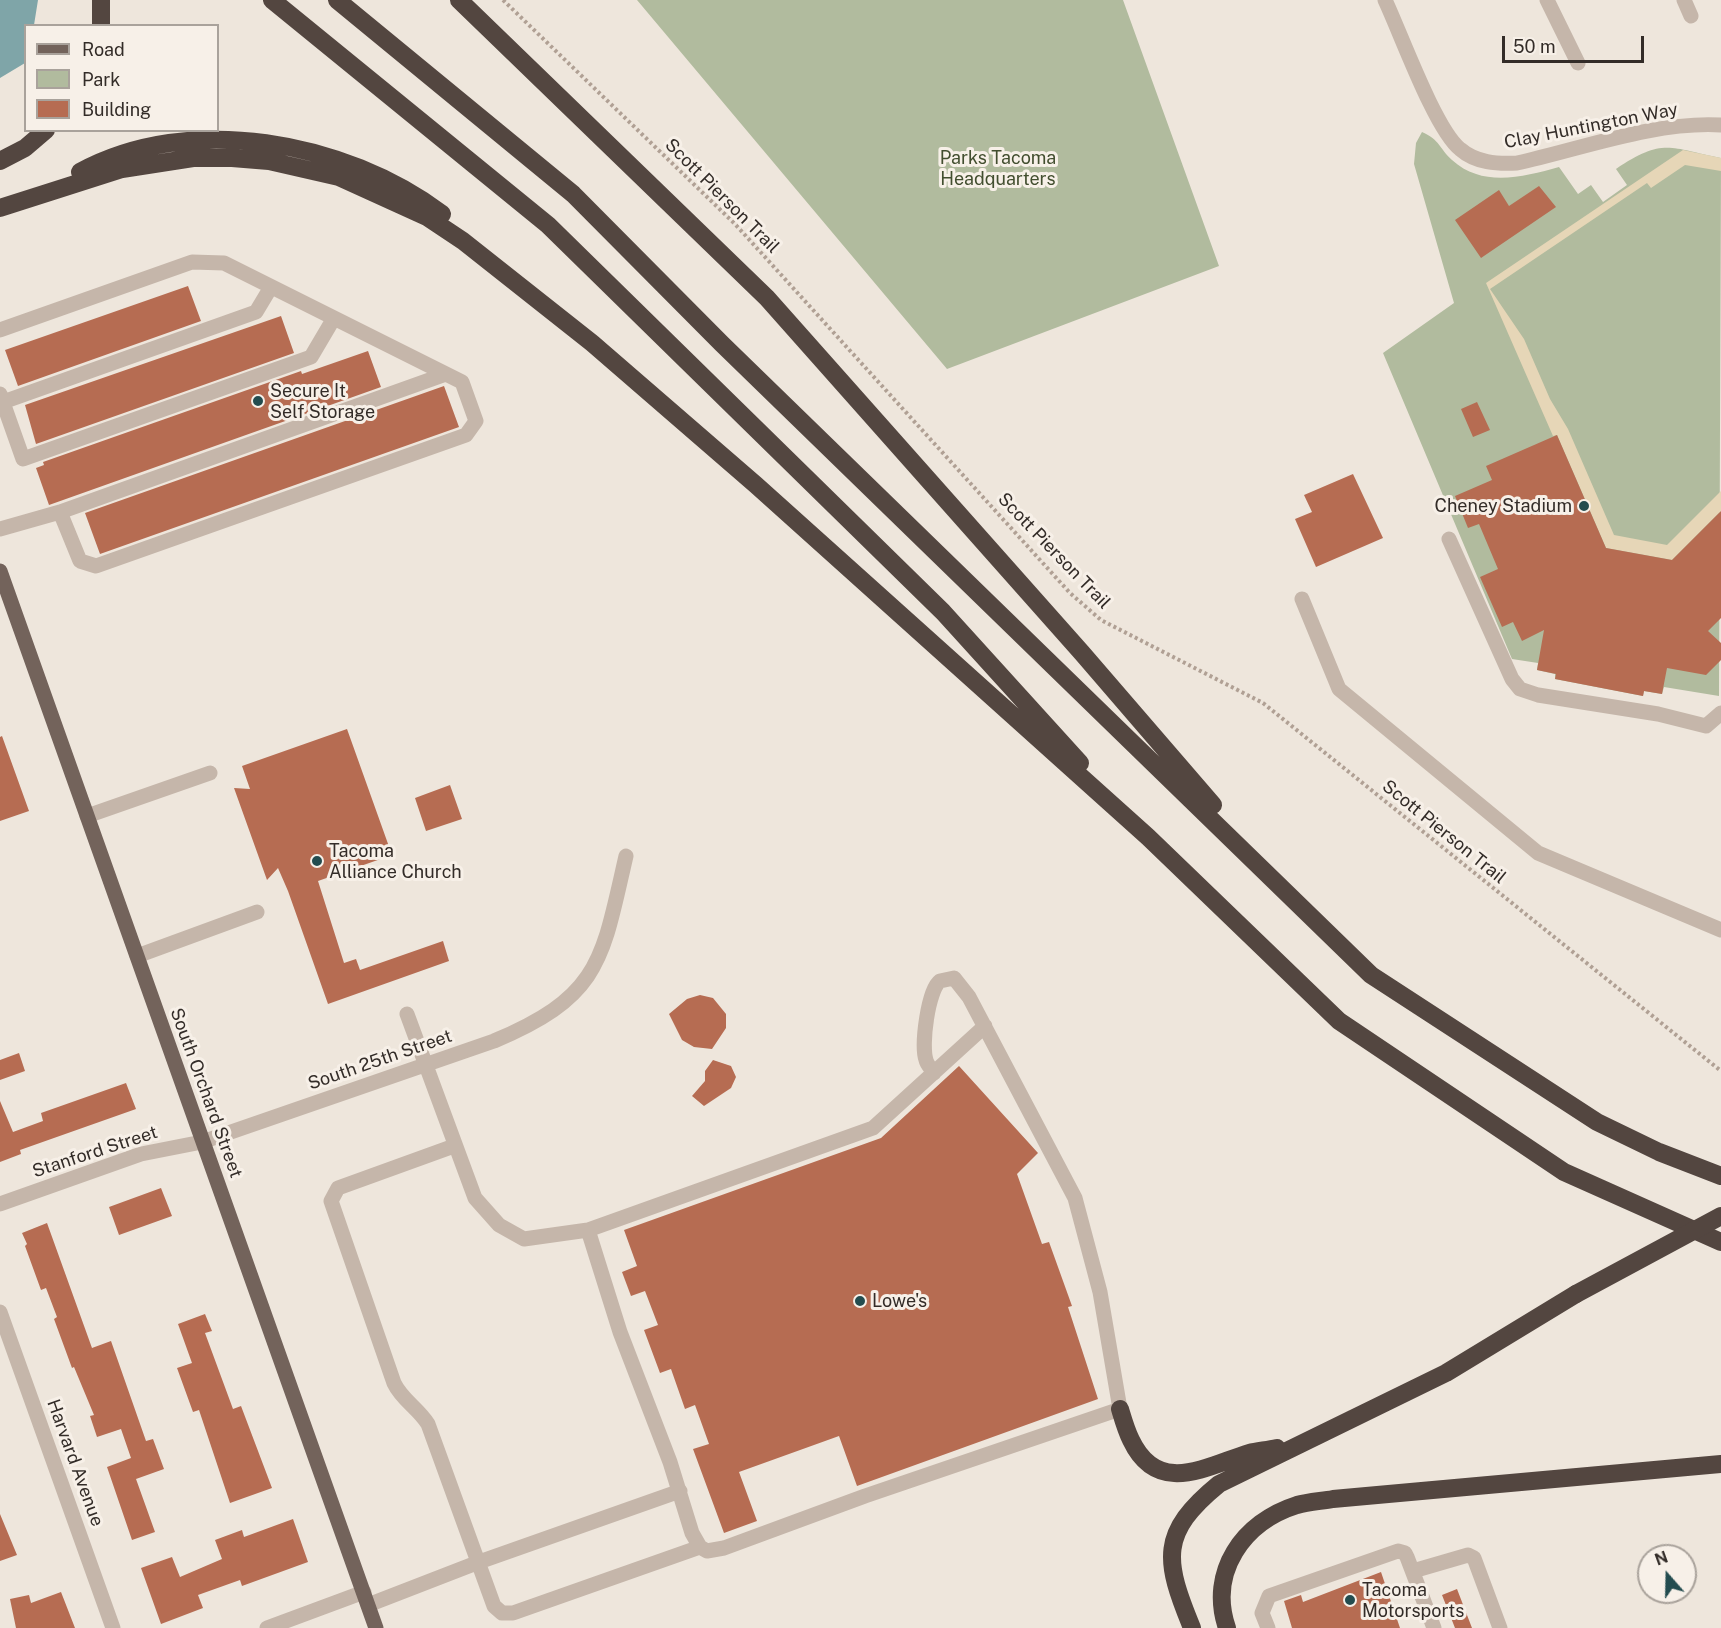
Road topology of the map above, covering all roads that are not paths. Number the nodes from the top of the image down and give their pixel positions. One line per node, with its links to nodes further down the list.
1 (101, 0): 9 (highway)
2 (272, 0): 30 (highway)
3 (337, 0): 32 (highway)
4 (459, 0): 32 (highway)
5 (1385, 0): 11 (street, Clay Huntington Way)
6 (1547, 0): 10 (street)
7 (1684, 0): 8 (street)
8 (1691, 16)
9 (101, 24)
10 (1578, 63)
11 (1721, 125)
12 (44, 132): 13 (highway)
13 (0, 161)
14 (51, 190): 15 (highway); 16 (highway); 30 (highway)
15 (0, 208)
16 (0, 217)
17 (271, 287): 18 (street); 19 (street); 21 (street)
18 (334, 318): 20 (street); 21 (street)
19 (0, 330)
20 (446, 374): 22 (street); 22 (street)
21 (1, 398)
22 (60, 512): 23 (street)
23 (0, 529)
24 (1449, 539): 27 (street)
25 (0, 571): 29 (main road, South Orchard Street)
26 (1302, 599): 34 (street)
27 (1721, 713)
28 (210, 773): 29 (street)
29 (87, 816): 35 (main road, South Orchard Street)
30 (1148, 837): 46 (highway)
31 (626, 856): 38 (street, South 25th Street)
32 (1288, 893): 42 (highway)
33 (257, 912): 35 (street)
34 (1721, 930)
35 (137, 956): 40 (main road, South Orchard Street)
36 (407, 1014): 38 (street)
37 (985, 1026): 39 (street); 39 (street); 48 (street)
38 (425, 1065): 40 (street, South 25th Street); 41 (street)
39 (934, 1073): 45 (street)
40 (202, 1142): 43 (street, Stanford Street); 55 (main road, South Orchard Street)
41 (454, 1146): 45 (street); 53 (street)
42 (1721, 1176)
43 (0, 1204)
44 (1721, 1216): 49 (highway, bridge)
45 (588, 1230): 51 (street)
46 (1721, 1242)
47 (0, 1312): 56 (street, Harvard Avenue)
48 (1120, 1409): 49 (highway); 52 (street)
49 (1293, 1446): 59 (highway)
50 (1721, 1464): 60 (highway)
51 (680, 1491): 52 (street); 53 (street)
52 (700, 1547): 53 (street)
53 (479, 1562): 55 (street)
54 (1413, 1571): 61 (street); 62 (street); 63 (street)
55 (366, 1599): 57 (street); 58 (main road, South Orchard Street)
56 (113, 1628)
57 (267, 1628)
58 (376, 1628)
59 (1192, 1628)
60 (1227, 1628)
61 (1268, 1628)
62 (1434, 1628)
63 (1500, 1628)

